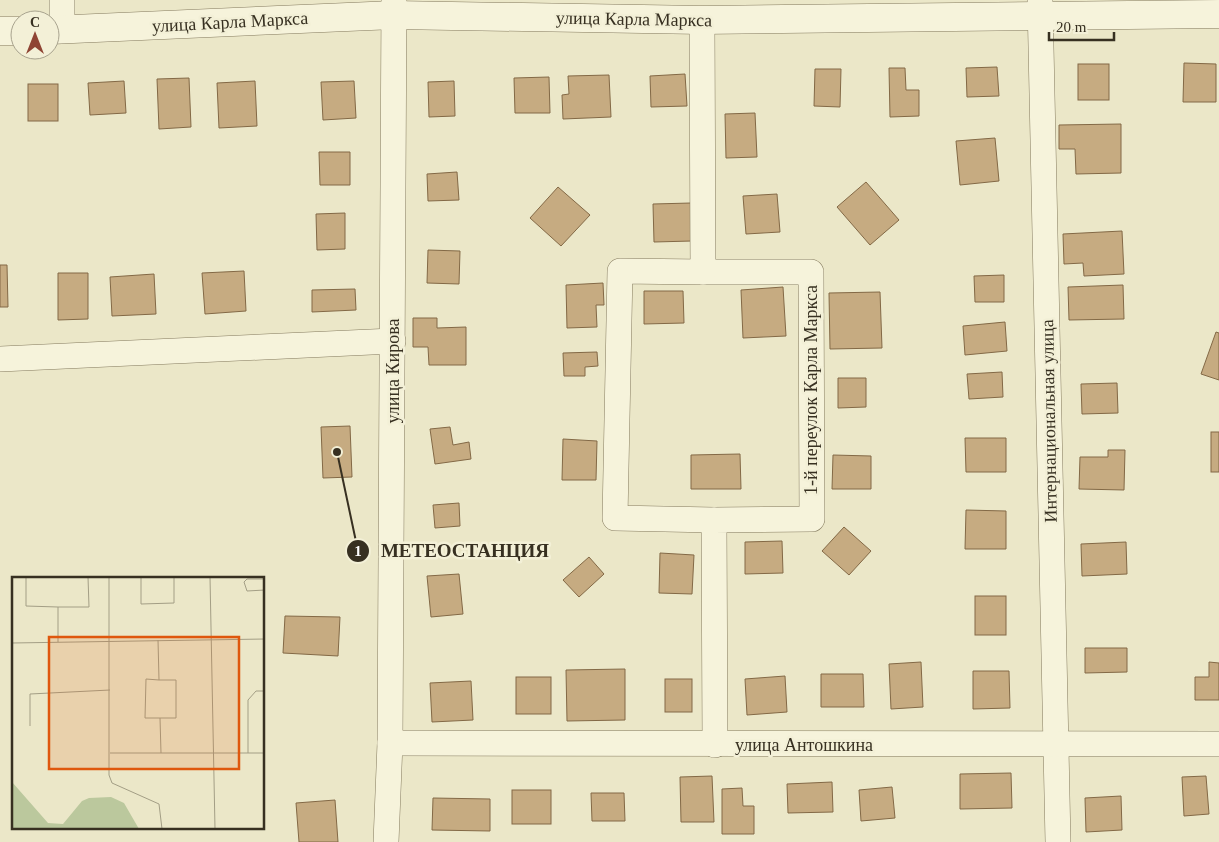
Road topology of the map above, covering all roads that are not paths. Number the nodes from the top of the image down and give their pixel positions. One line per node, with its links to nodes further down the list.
1 (394, 7): 4 (street, улица Карла Маркса); 5 (street, улица Карла Маркса); 7 (street, улица Кирова)
2 (1040, 8): 3 (street, улица Карла Маркса); 4 (street, улица Карла Маркса); 11 (street, Интернациональная улица)
3 (1219, 14)
4 (702, 20): 6 (street)
5 (60, 30)
6 (703, 272): 9 (street, 1-й переулок Карла Маркса); 9 (street, 1-й переулок Карла Маркса)
7 (393, 341): 8 (street); 10 (street, улица Кирова)
8 (0, 359)
9 (714, 520): 13 (street)
10 (390, 743): 13 (street, улица Антошкина); 14 (street, улица Кирова)
11 (1056, 744): 12 (street, улица Антошкина); 13 (street, улица Антошкина); 15 (street, Интернациональная улица)
12 (1219, 744)
13 (715, 745)
14 (386, 842)
15 (1058, 842)

